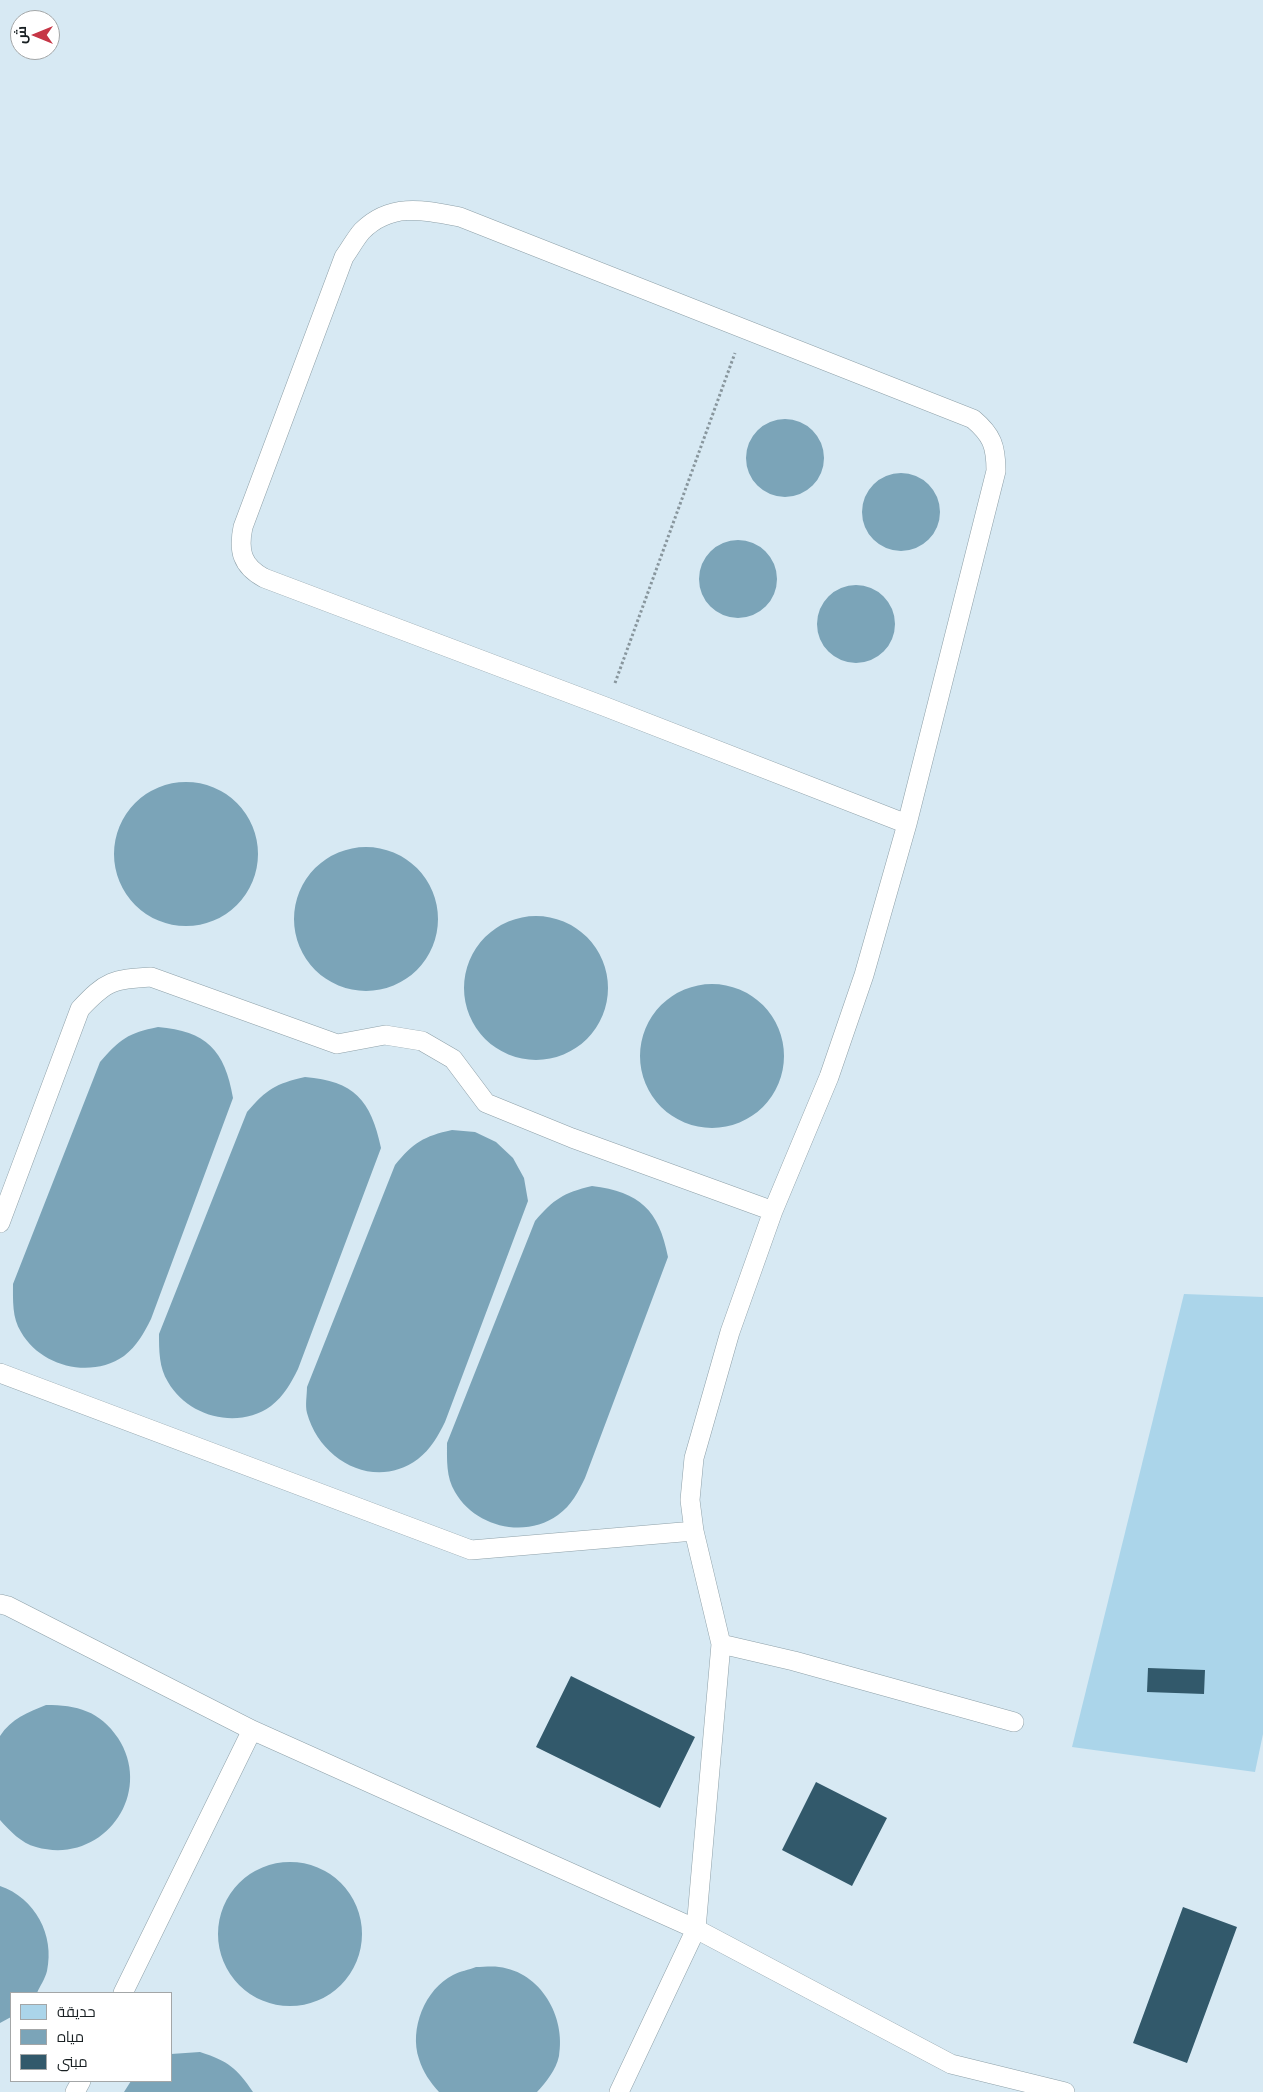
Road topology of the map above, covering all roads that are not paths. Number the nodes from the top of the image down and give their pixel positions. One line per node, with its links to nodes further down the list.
1 (907, 824): 1 (lane); 2 (lane)
2 (773, 1211): 3 (lane); 5 (lane)
3 (0, 1224)
4 (0, 1373): 5 (lane)
5 (694, 1531): 7 (lane)
6 (0, 1604): 9 (lane)
7 (721, 1644): 8 (lane); 10 (lane)
8 (1014, 1722)
9 (252, 1730): 10 (lane); 11 (lane)
10 (696, 1929): 12 (lane); 13 (lane)
11 (123, 1992)
12 (620, 2092)
13 (1065, 2092)

